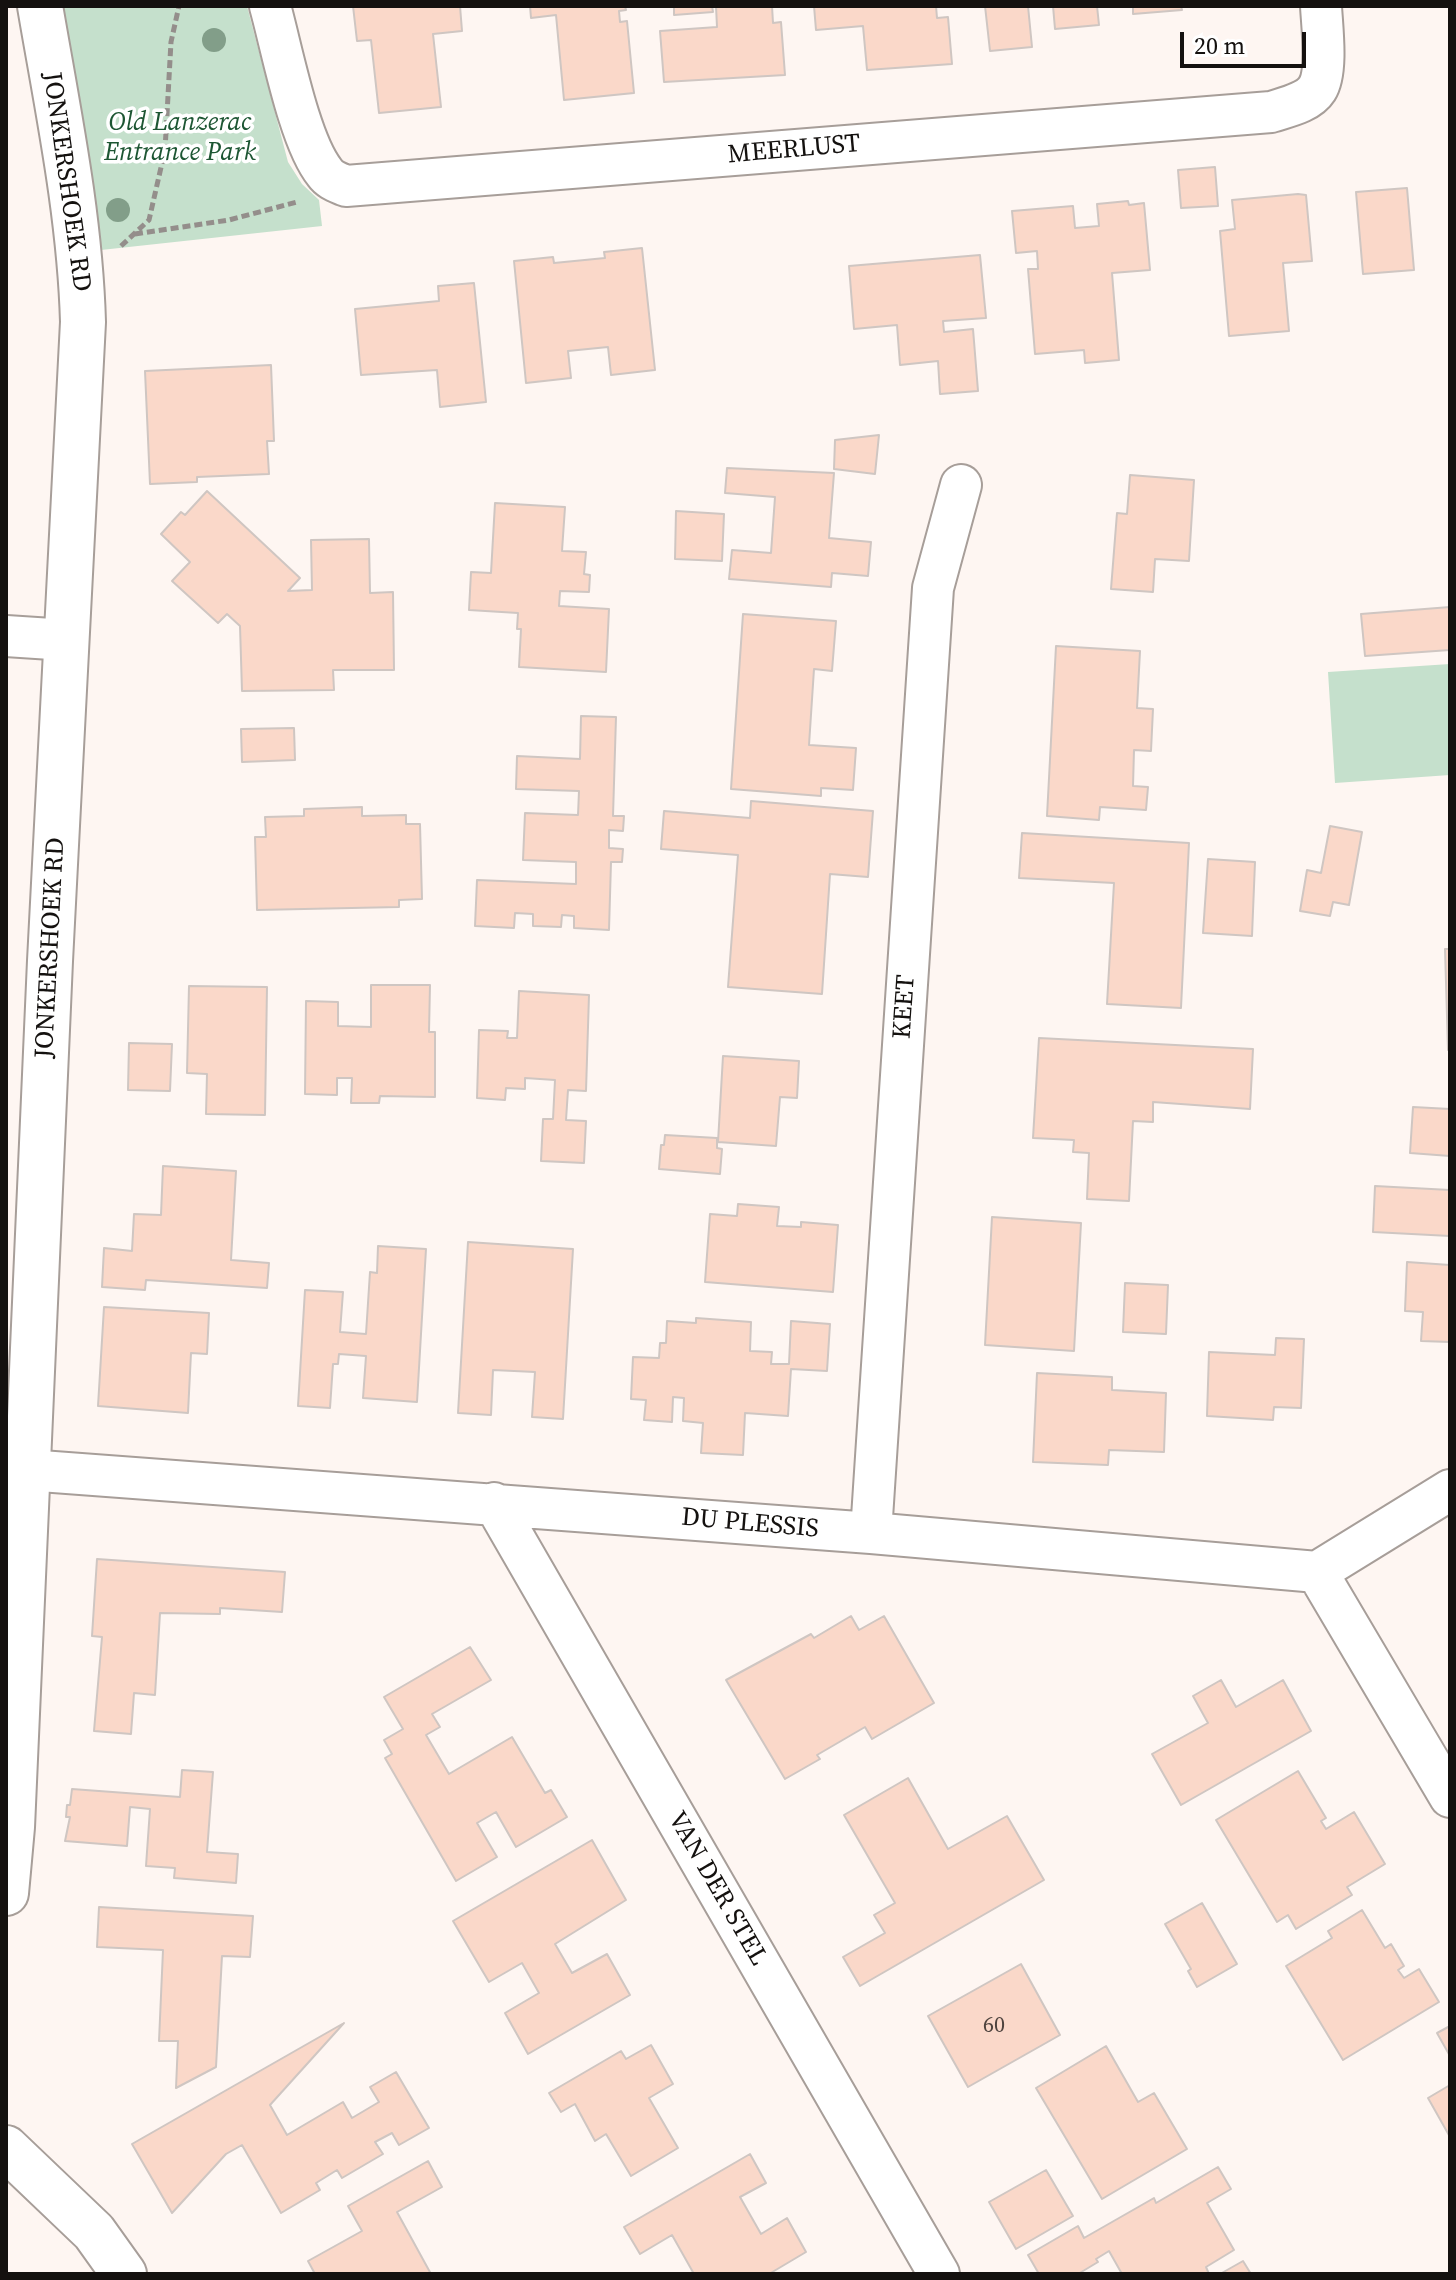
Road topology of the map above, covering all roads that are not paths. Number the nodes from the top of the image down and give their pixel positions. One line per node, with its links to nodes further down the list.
1 (40, 6): 6 (street, JONKERSHOEK RD)
2 (270, 6): 3 (street, MEERLUST)
3 (1321, 6)
4 (961, 485): 10 (street, KEET)
5 (6, 636): 6 (street)
6 (67, 640): 7 (street, JONKERSHOEK RD)
7 (27, 1470): 9 (street, DU PLESSIS); 13 (street, JONKERSHOEK RD)
8 (1450, 1490): 11 (street)
9 (494, 1503): 10 (street, DU PLESSIS); 16 (street, VAN DER STEL)
10 (871, 1533): 11 (street, DU PLESSIS)
11 (1317, 1572): 12 (street)
12 (1450, 1797)
13 (6, 1893)
14 (6, 2148): 15 (street)
15 (124, 2274)
16 (939, 2274)

